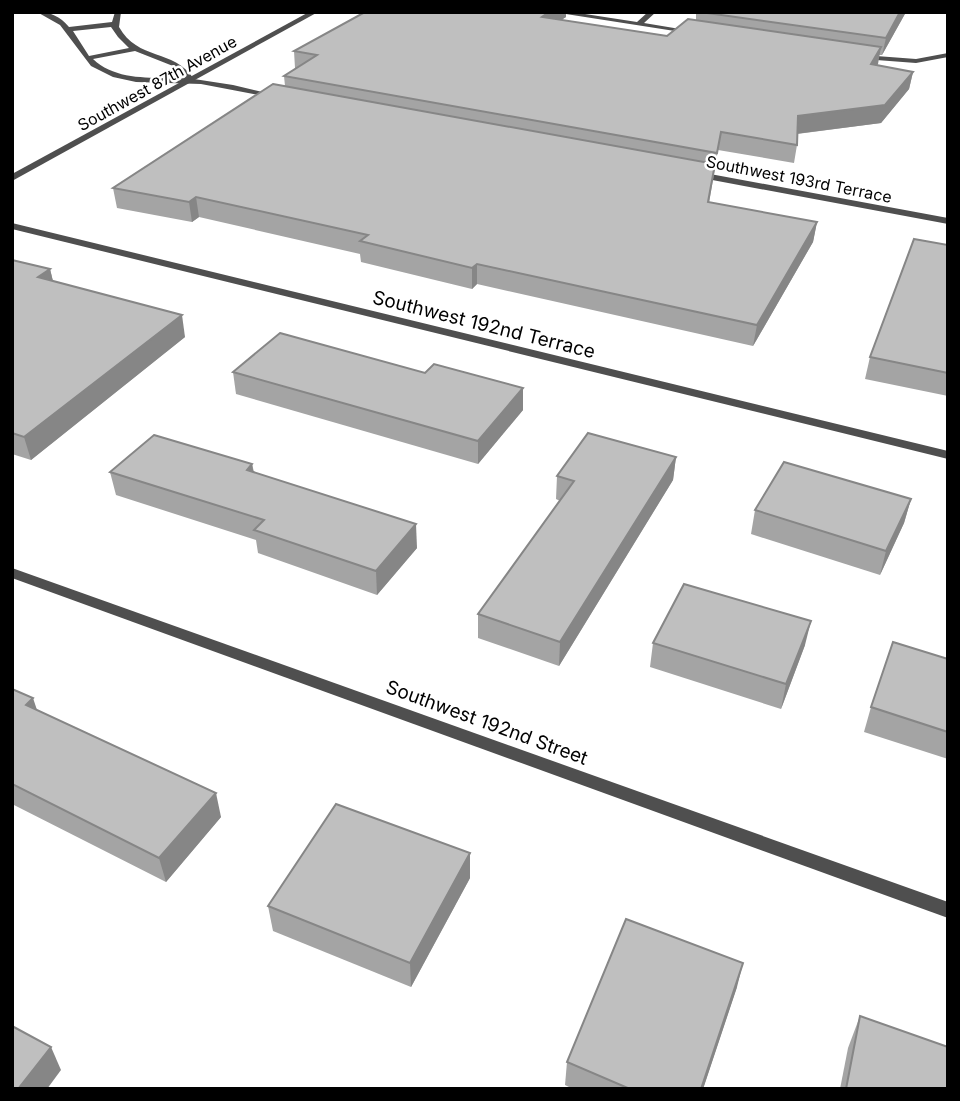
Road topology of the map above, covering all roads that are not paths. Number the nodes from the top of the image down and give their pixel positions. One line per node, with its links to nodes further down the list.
1 (40, 12): 8 (street)
2 (118, 12): 6 (street)
3 (315, 12): 14 (street, Southwest 87th Avenue)
4 (556, 12): 7 (street)
5 (653, 12): 7 (street)
6 (115, 24): 8 (street); 10 (street)
7 (638, 24): 9 (street)
8 (69, 29): 13 (street)
9 (706, 34)
10 (135, 49): 13 (street); 14 (street)
11 (948, 55): 12 (street)
12 (855, 56)
13 (88, 58): 14 (street)
14 (191, 81): 15 (street); 17 (street, Southwest 87th Avenue)
15 (285, 98)
16 (677, 171): 18 (street, Southwest 193rd Terrace)
17 (12, 178)
18 (948, 221)
19 (12, 226): 20 (street, Southwest 192nd Terrace)
20 (948, 455)
21 (12, 573): 22 (street, Southwest 192nd Street)
22 (948, 910)

